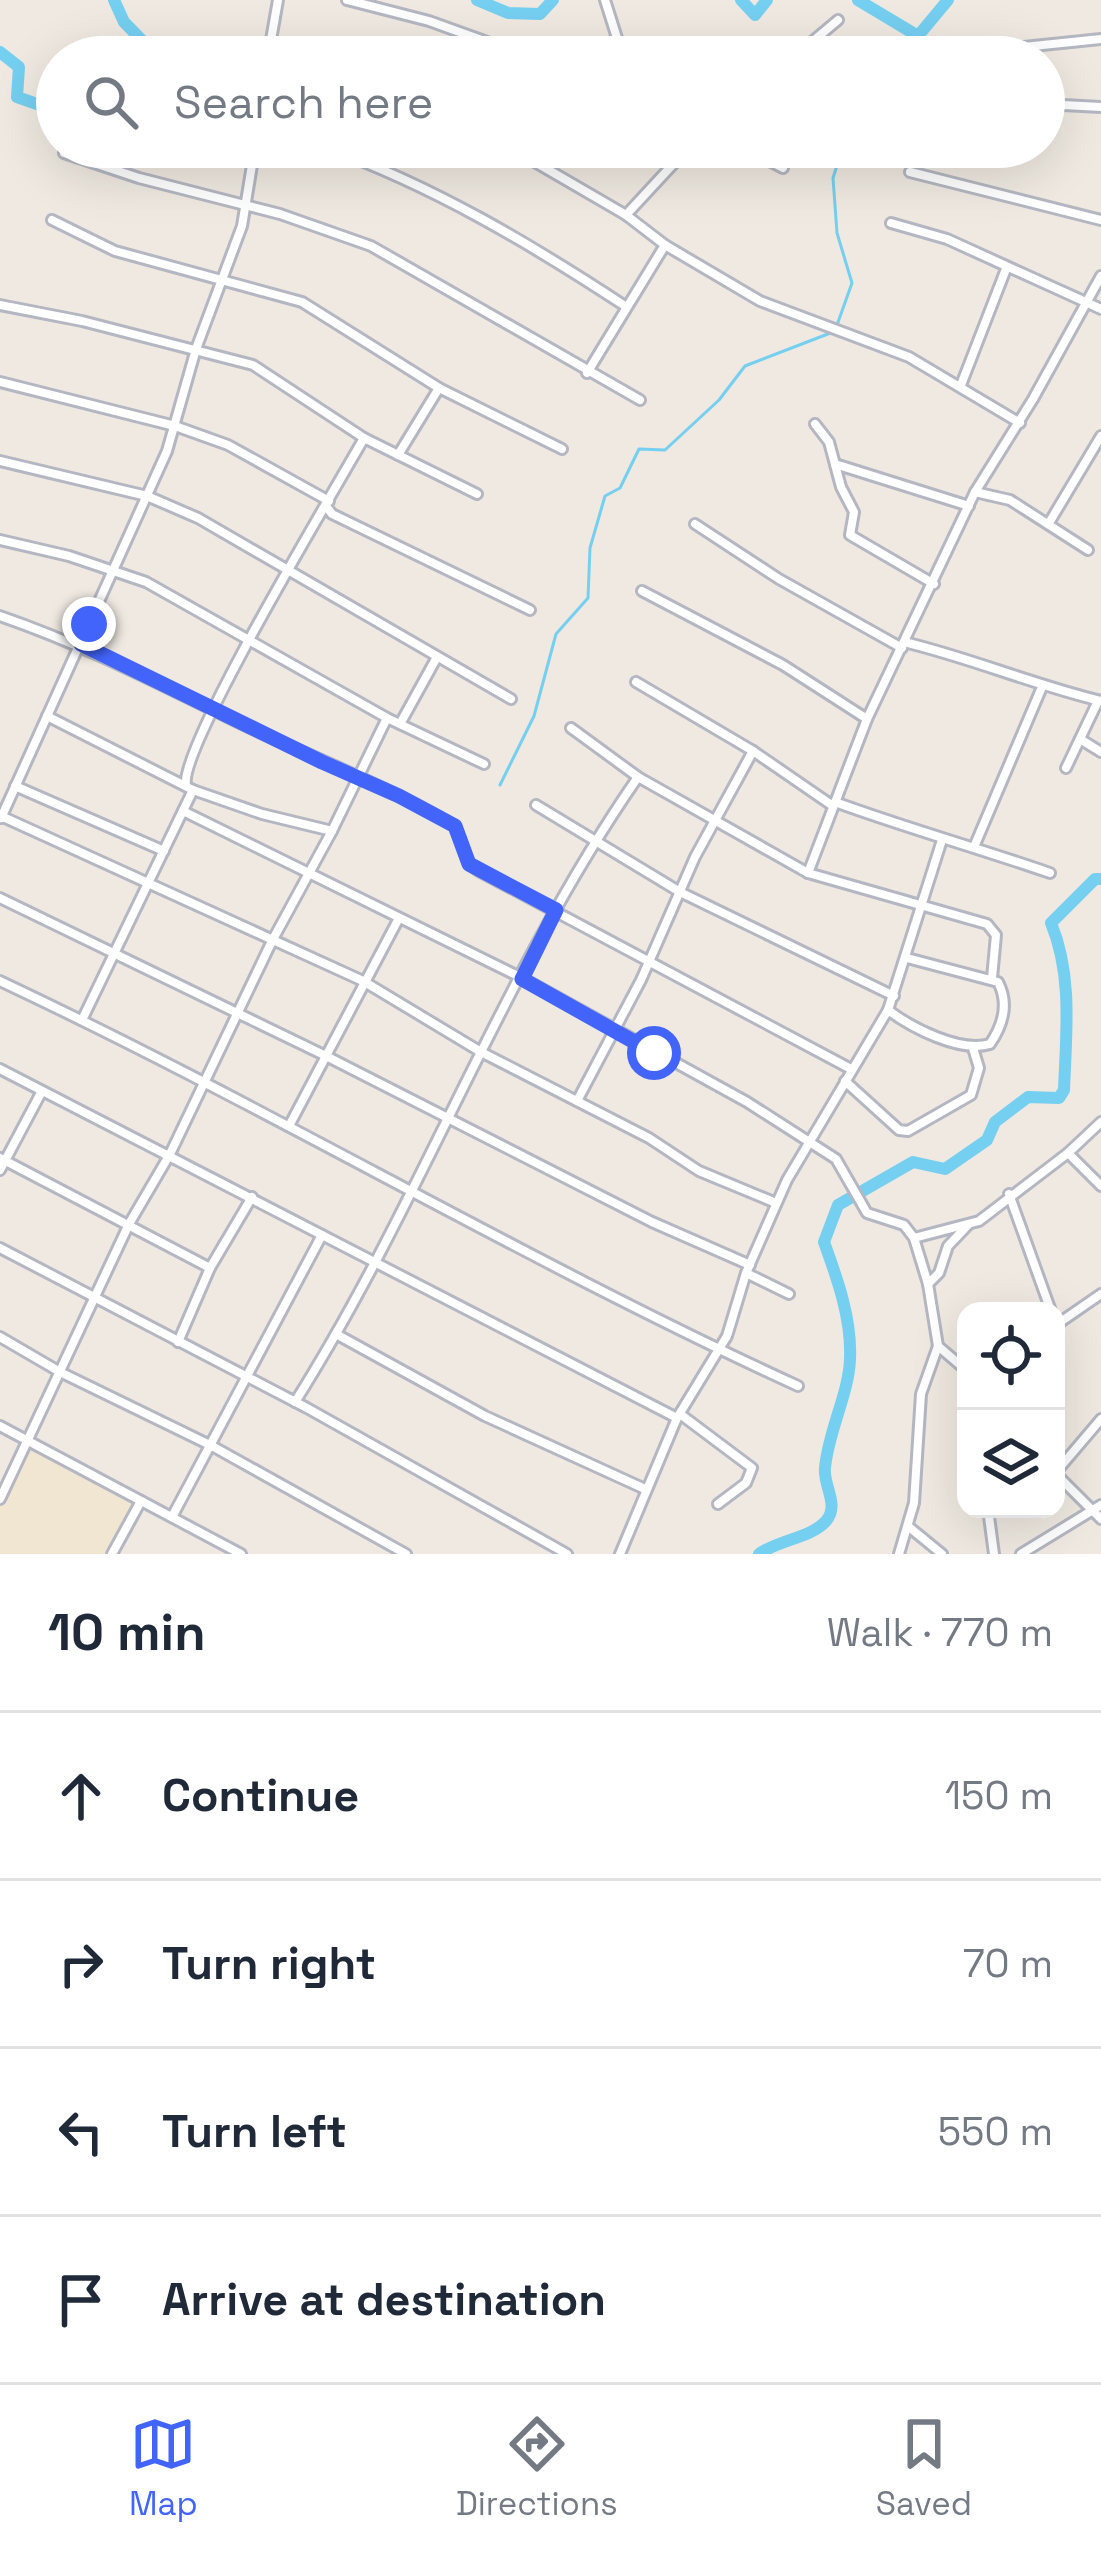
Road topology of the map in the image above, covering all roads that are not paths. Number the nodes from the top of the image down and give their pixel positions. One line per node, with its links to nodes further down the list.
1 (278, 0): 5 (street)
2 (347, 0): 6 (street)
3 (605, 0): 7 (street)
4 (838, 20): 8 (street)
5 (272, 36)
6 (471, 36)
7 (616, 36)
8 (819, 36)
9 (1101, 39): 10 (street)
10 (1065, 43)
11 (1065, 105): 12 (street)
12 (1101, 107)
13 (109, 168): 19 (street)
14 (252, 168): 19 (street)
15 (374, 168): 30 (street)
16 (545, 168): 20 (street)
17 (669, 168): 20 (street)
18 (910, 172): 22 (street)
19 (247, 206): 27 (street); 33 (street)
20 (626, 214): 24 (street)
21 (52, 220): 27 (street)
22 (1101, 220)
23 (891, 223): 25 (street)
24 (664, 245): 30 (street); 35 (street)
25 (1006, 268): 28 (street); 35 (street)
26 (1101, 276): 28 (street)
27 (221, 280): 32 (street); 36 (street)
28 (1088, 304): 31 (street); 38 (street)
29 (0, 305): 32 (street)
30 (625, 306): 33 (street)
31 (1101, 309)
32 (196, 349): 40 (street); 42 (street)
33 (587, 373): 37 (street)
34 (0, 382): 40 (street)
35 (962, 385): 38 (street)
36 (439, 388): 43 (street); 44 (street)
37 (640, 400)
38 (1020, 423): 47 (street)
39 (815, 424): 46 (street)
40 (175, 426): 49 (street); 51 (street)
41 (1101, 436): 52 (street)
42 (364, 438): 44 (street); 51 (street)
43 (562, 449)
44 (398, 454): 48 (street)
45 (0, 461): 49 (street)
46 (835, 464): 50 (street); 58 (street)
47 (975, 492): 50 (street); 52 (street)
48 (477, 494)
49 (147, 496): 56 (street); 57 (street)
50 (969, 506): 58 (street)
51 (326, 509): 57 (street); 60 (street)
52 (1049, 523): 55 (street)
53 (695, 524): 64 (street)
54 (0, 540): 56 (street)
55 (1088, 550)
56 (115, 570): 62 (street); 63 (street)
57 (287, 572): 62 (street); 65 (street)
58 (934, 584): 64 (street)
59 (642, 591): 73 (street)
60 (530, 610)
61 (0, 616): 63 (street)
62 (252, 639): 70 (street); 72 (street)
63 (81, 644): 70 (street); 71 (street)
64 (903, 645): 67 (street); 73 (street)
65 (437, 657): 68 (street); 74 (street)
66 (636, 682): 77 (street)
67 (1042, 687): 69 (street); 95 (street)
68 (511, 698)
69 (1099, 701): 76 (street)
70 (212, 709): 81 (street); 84 (street)
71 (46, 716): 83 (street); 85 (street)
72 (387, 718): 74 (street); 84 (street)
73 (867, 719): 87 (street)
74 (400, 724): 79 (street)
75 (571, 728): 82 (street)
76 (1080, 739): 78 (street); 80 (street)
77 (753, 751): 87 (street); 91 (street)
78 (1101, 752)
79 (484, 764)
80 (1066, 769)
81 (184, 772): 83 (street); 86 (street)
82 (638, 777): 91 (street); 94 (street)
83 (169, 778): 86 (street)
84 (358, 778): 92 (street); 104 (street)
85 (15, 786): 90 (street); 96 (street)
86 (190, 788): 89 (street); 92 (street)
87 (834, 804): 93 (street); 98 (street)
88 (536, 805): 94 (street)
89 (184, 811): 96 (street); 97 (street)
90 (1, 818): 100 (street)
91 (714, 821): 98 (street); 101 (street)
92 (332, 831): 97 (street)
93 (942, 840): 95 (street); 103 (street)
94 (594, 841): 101 (street); 104 (street)
95 (974, 847): 99 (street)
96 (164, 851): 100 (street)
97 (311, 872): 105 (street); 106 (street)
98 (808, 873): 103 (street)
99 (1050, 873)
100 (150, 884): 106 (street); 107 (street)
101 (680, 892): 109 (street); 114 (street)
102 (0, 898): 107 (street)
103 (922, 906): 108 (street); 110 (street)
104 (556, 910): 109 (street); 111 (street)
105 (399, 918): 111 (street); 113 (street)
106 (272, 941): 113 (street); 116 (street)
107 (116, 953): 116 (street); 117 (street)
108 (907, 958): 110 (street); 114 (street)
109 (649, 962): 118 (street); 123 (street)
110 (992, 978): 119 (street)
111 (522, 979): 118 (street); 120 (street)
112 (0, 981): 117 (street)
113 (363, 981): 120 (street); 121 (street)
114 (894, 996): 115 (street)
115 (888, 1010): 119 (street); 123 (street)
116 (239, 1015): 121 (street); 125 (street)
117 (82, 1020): 125 (street)
118 (614, 1030): 127 (street); 131 (street)
119 (973, 1047): 124 (street)
120 (481, 1052): 127 (street); 128 (street)
121 (326, 1056): 128 (street); 130 (street)
122 (0, 1069): 126 (street)
123 (851, 1069): 124 (street)
124 (844, 1081): 131 (street)
125 (204, 1086): 130 (street); 133 (street)
126 (42, 1090): 133 (street); 134 (street)
127 (577, 1101): 140 (street)
128 (448, 1120): 137 (street); 148 (street)
129 (1101, 1123): 132 (street)
130 (289, 1126): 137 (street)
131 (808, 1142): 140 (street); 144 (street)
132 (1068, 1153): 136 (street); 138 (street)
133 (170, 1154): 139 (street); 141 (street)
134 (3, 1159): 135 (street); 141 (street)
135 (0, 1170)
136 (1101, 1186)
137 (411, 1192): 146 (street); 159 (street)
138 (1009, 1194): 142 (street); 153 (street)
139 (252, 1197): 143 (street); 147 (street)
140 (776, 1203): 148 (street)
141 (129, 1223): 147 (street); 152 (street)
142 (969, 1224): 144 (street); 149 (street)
143 (322, 1235): 146 (street); 162 (street)
144 (914, 1238): 149 (street)
145 (0, 1248): 152 (street)
146 (377, 1262): 155 (street); 165 (street)
147 (210, 1268): 157 (street)
148 (748, 1269): 150 (street); 159 (street)
149 (928, 1284): 158 (street)
150 (789, 1294)
151 (1101, 1294): 154 (street)
152 (95, 1298): 157 (street); 161 (street)
153 (1048, 1302)
154 (1065, 1319)
155 (336, 1334): 164 (street); 172 (street)
156 (0, 1337): 161 (street)
157 (178, 1342): 162 (street)
158 (938, 1346): 160 (street); 180 (street)
159 (718, 1349): 163 (street); 165 (street)
160 (957, 1362)
161 (60, 1372): 168 (street); 169 (street)
162 (245, 1378): 164 (street); 169 (street)
163 (798, 1386)
164 (295, 1402): 184 (street)
165 (678, 1416): 172 (street); 175 (street)
166 (1101, 1419): 170 (street)
167 (0, 1426): 168 (street)
168 (25, 1440): 173 (street); 174 (street)
169 (212, 1446): 177 (street); 183 (street)
170 (1065, 1462)
171 (1065, 1481): 176 (street)
172 (645, 1489): 185 (street)
173 (0, 1499)
174 (141, 1501): 177 (street); 181 (street)
175 (718, 1504)
176 (1096, 1507): 179 (street); 189 (street)
177 (172, 1517): 182 (street)
178 (989, 1518): 188 (street)
179 (1101, 1519)
180 (909, 1526): 186 (street); 187 (street)
181 (112, 1554)
182 (241, 1554)
183 (406, 1554)
184 (567, 1554)
185 (620, 1554)
186 (899, 1554)
187 (942, 1554)
188 (994, 1554)
189 (1021, 1554)

